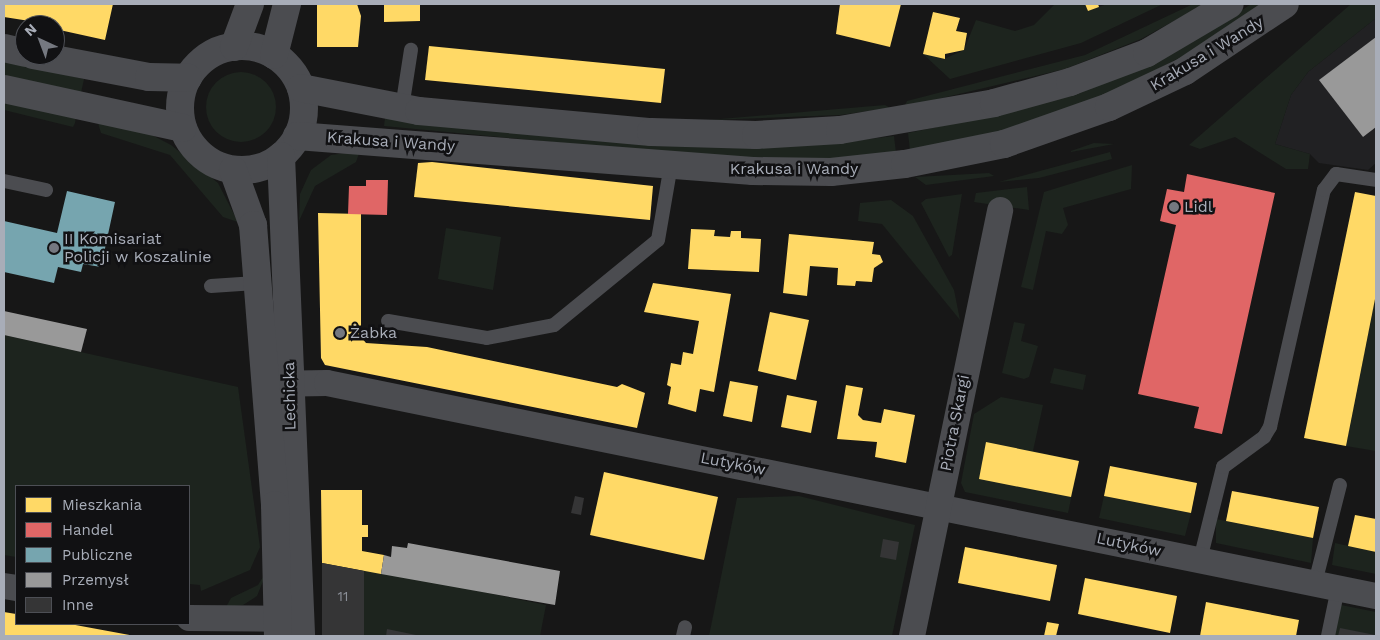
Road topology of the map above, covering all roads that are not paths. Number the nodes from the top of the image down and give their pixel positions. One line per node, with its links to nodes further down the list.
1 (250, 4): 5 (street)
2 (287, 4): 7 (street)
3 (1230, 4): 12 (street, Krakusa i Wandy)
4 (1285, 4): 15 (street, Krakusa i Wandy)
5 (234, 47): 7 (street); 9 (street)
6 (411, 50): 12 (lane)
7 (274, 55): 10 (street)
8 (65, 61): 9 (street)
9 (188, 78): 13 (street)
10 (301, 88): 12 (street, Krakusa i Wandy); 14 (street)
11 (4, 89): 13 (street)
12 (402, 108)
13 (183, 128): 16 (street)
14 (289, 146): 15 (street, Krakusa i Wandy); 16 (street); 25 (street, Lechicka)
15 (671, 165): 23 (lane)
16 (233, 170): 21 (street, Lechicka)
17 (1376, 180): 28 (lane)
18 (4, 181): 19 (lane)
19 (46, 190)
20 (1000, 210): 27 (street, Piotra Skargi)
21 (256, 283): 22 (lane); 24 (street, Lechicka)
22 (211, 286)
23 (388, 321)
24 (263, 384): 25 (street, Lutyków); 32 (street, Lechicka)
25 (290, 384): 27 (street, Lutyków); 32 (street, Lechicka)
26 (1340, 485): 29 (lane)
27 (939, 505): 28 (street, Lutyków); 33 (street, Piotra Skargi)
28 (1200, 560): 29 (street, Lutyków)
29 (1326, 586): 30 (street, Lutyków); 34 (lane)
30 (1376, 596)
31 (190, 618): 32 (street)
32 (289, 628)
33 (912, 636)
34 (1328, 636)

